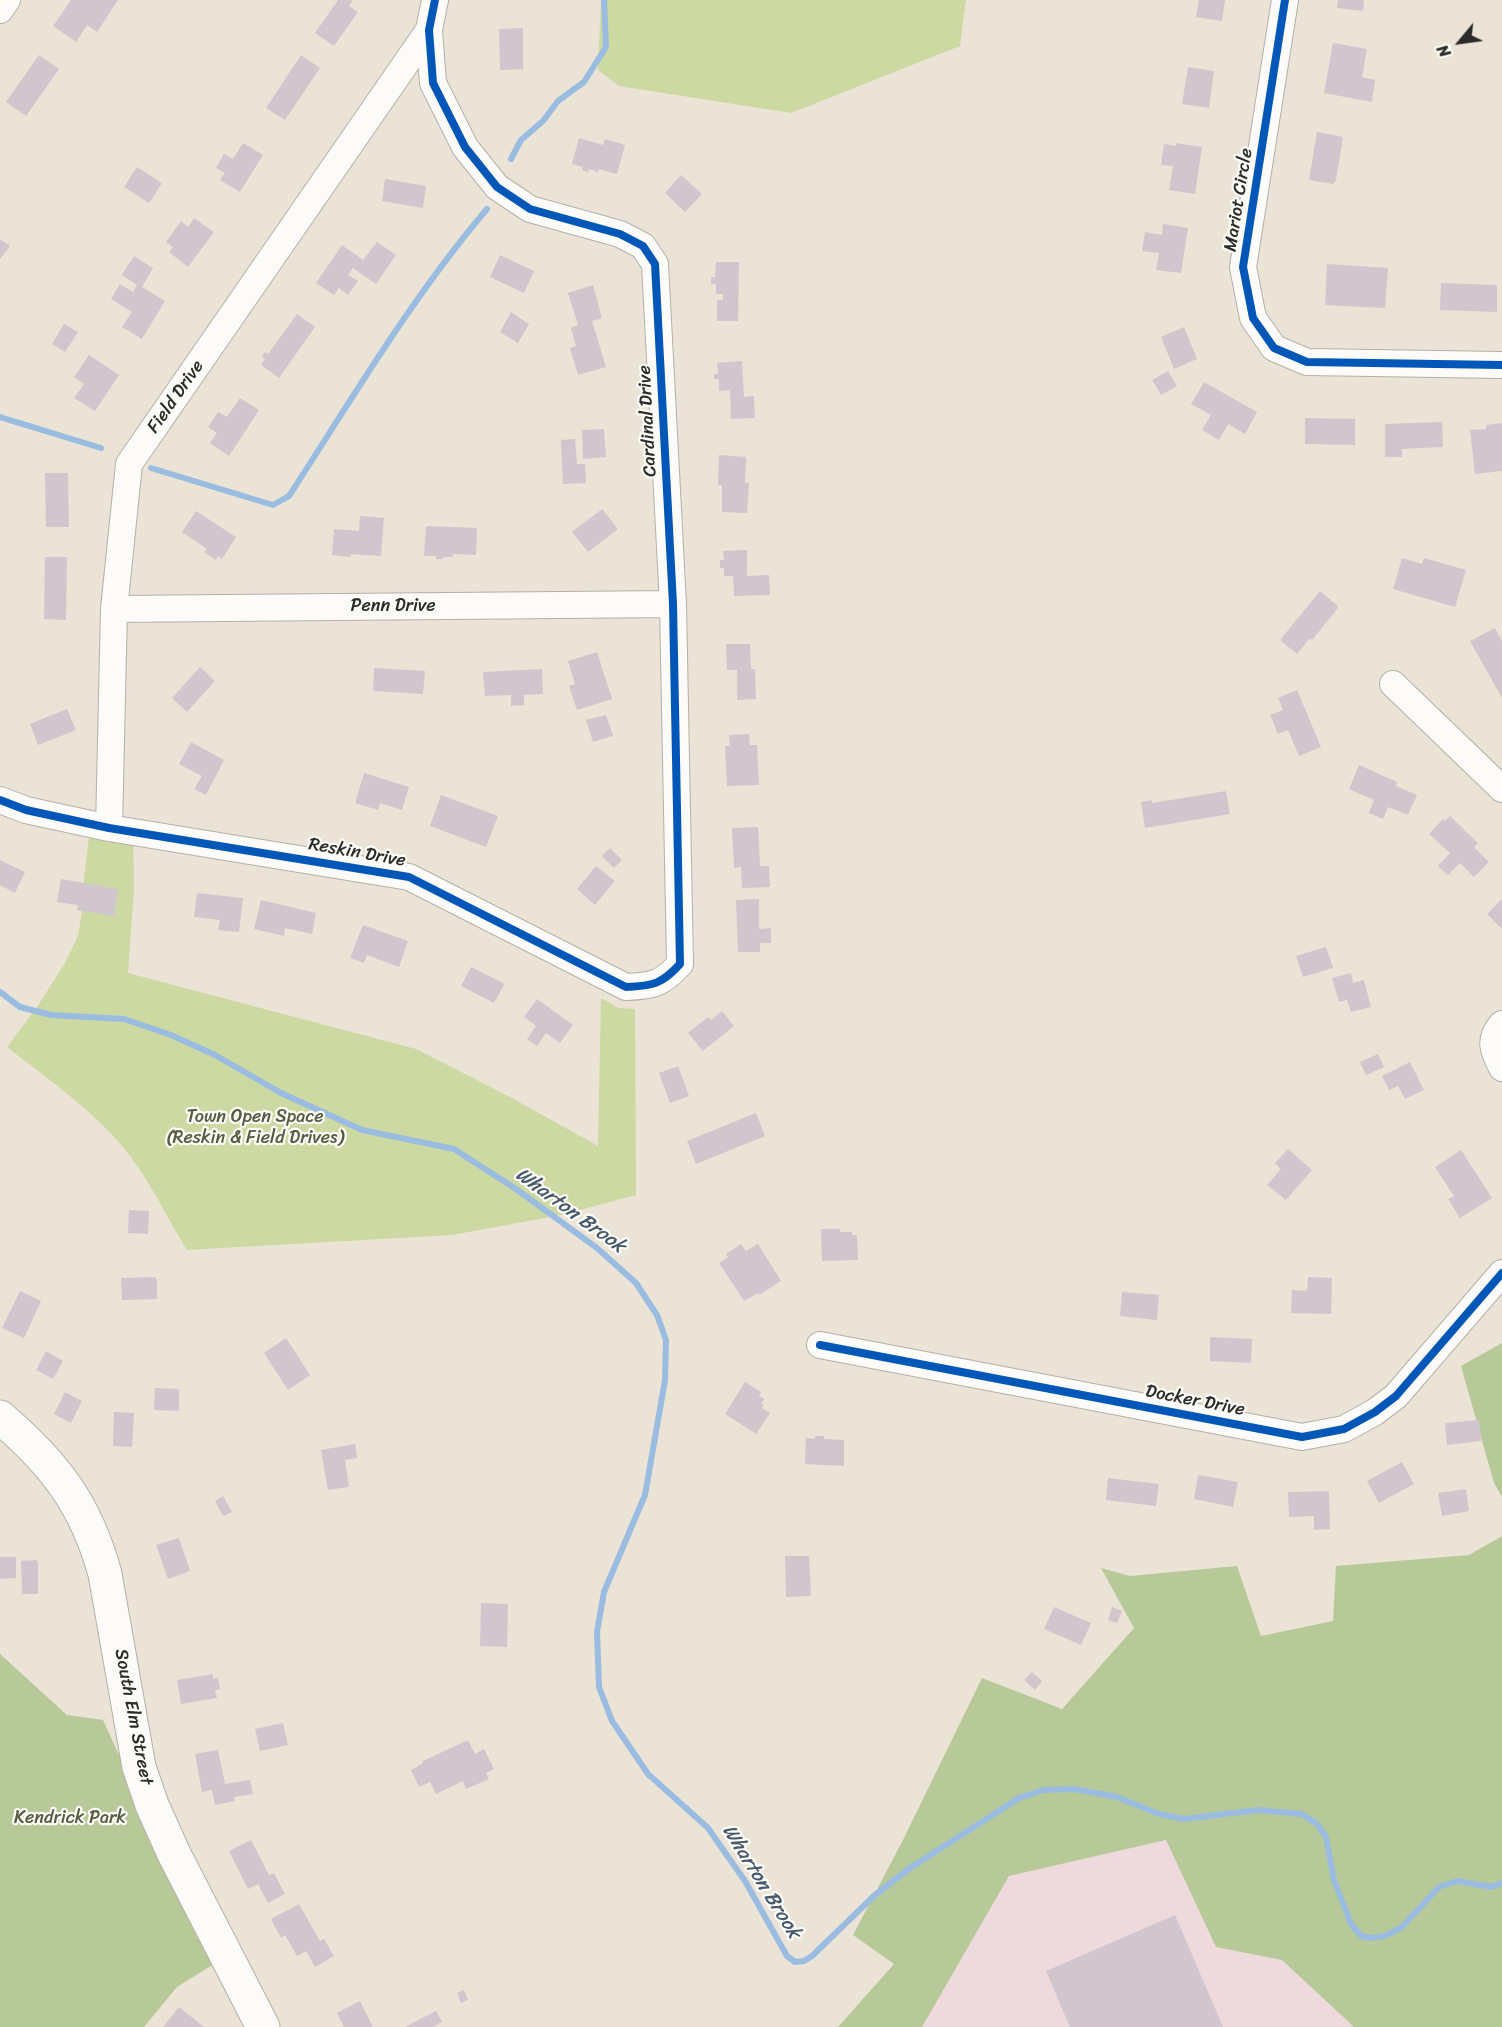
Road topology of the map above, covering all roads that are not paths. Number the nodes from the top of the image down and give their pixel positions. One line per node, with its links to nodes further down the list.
1 (7, 0): 4 (street)
2 (435, 0): 5 (street, Cardinal Drive)
3 (1285, 0): 6 (street, Mariot Circle)
4 (0, 10)
5 (429, 30): 7 (street, Cardinal Drive); 8 (street, Field Drive)
6 (1502, 365)
7 (673, 604): 8 (street, Penn Drive); 13 (street, Cardinal Drive)
8 (114, 609): 12 (street, Field Drive)
9 (1393, 684): 10 (street)
10 (1502, 789)
11 (0, 800): 12 (street, Reskin Drive)
12 (109, 828): 13 (street, Reskin Drive)
13 (680, 964)
14 (1502, 1273): 15 (street, Docker Drive)
15 (820, 1345)
16 (0, 1417): 17 (main road, South Elm Street)
17 (263, 2027)

